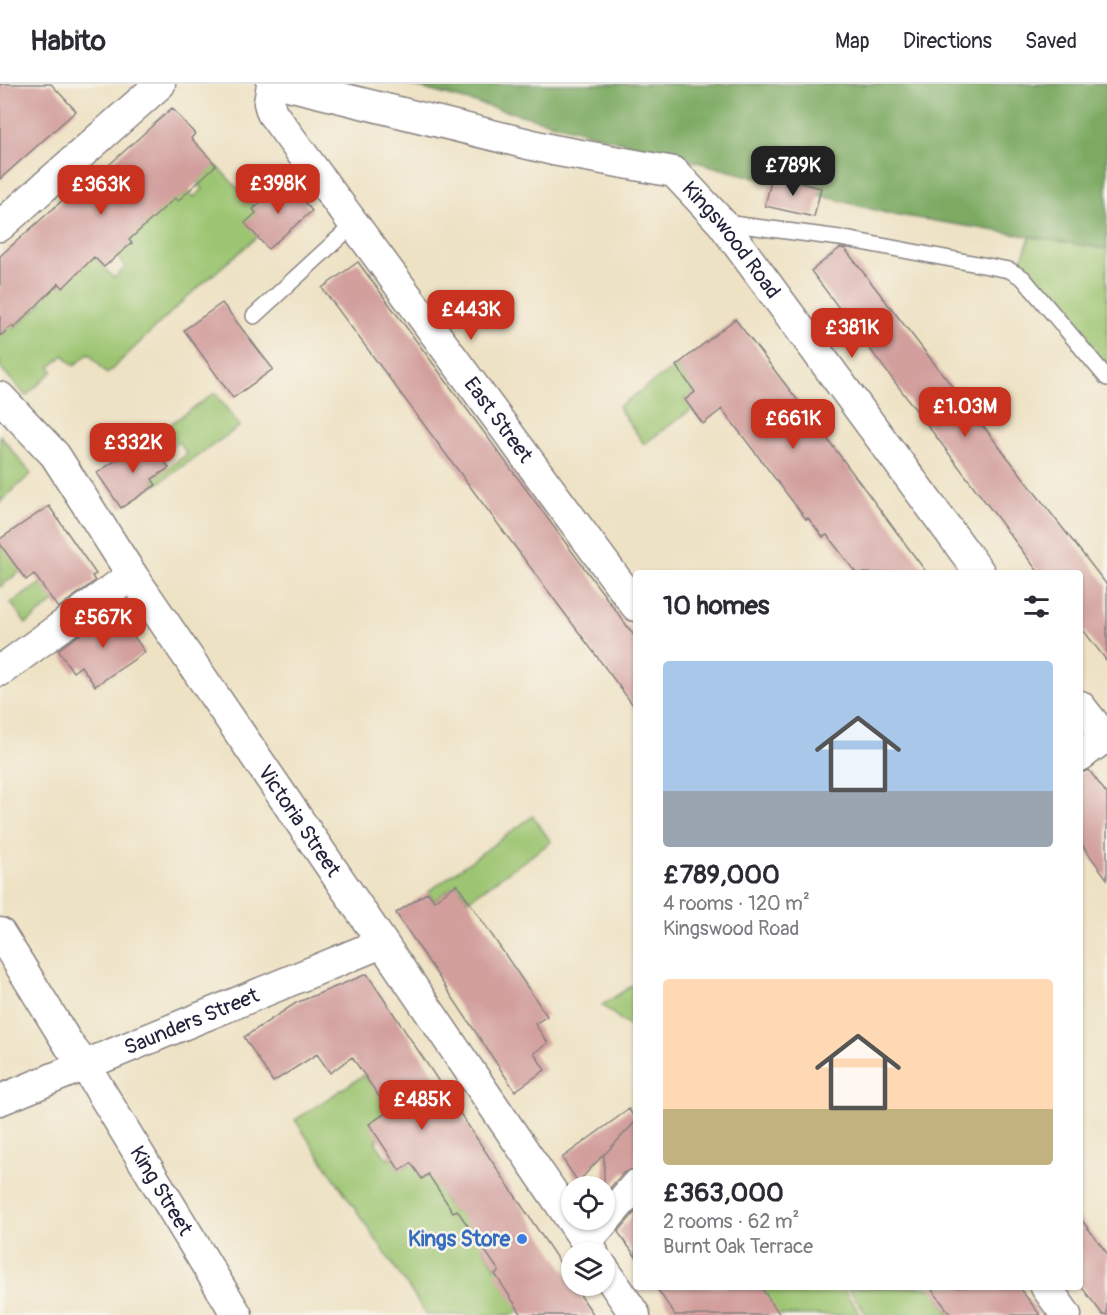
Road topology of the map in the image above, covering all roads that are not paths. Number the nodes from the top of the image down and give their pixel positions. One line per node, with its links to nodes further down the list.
1 (160, 84): 6 (street)
2 (272, 84): 5 (street, East Street)
3 (284, 84): 4 (street, Kingswood Road)
4 (722, 223): 8 (lane); 10 (street, Kingswood Road)
5 (354, 224): 7 (lane); 12 (street, East Street)
6 (0, 226)
7 (254, 316)
8 (1107, 378)
9 (0, 397): 11 (street, Victoria Street)
10 (978, 570)
11 (132, 574): 13 (street); 18 (street, Victoria Street)
12 (633, 602)
13 (0, 671)
14 (1083, 709): 15 (street)
15 (1106, 739): 16 (street)
16 (1083, 754)
17 (0, 933): 19 (street, King Street)
18 (382, 943): 19 (street, Saunders Street); 22 (street, Victoria Street)
19 (86, 1067): 20 (street, Saunders Street); 26 (street, King Street)
20 (0, 1100)
21 (633, 1189): 23 (street)
22 (587, 1242)
23 (594, 1242)
24 (615, 1285): 27 (street)
25 (1048, 1290): 28 (street)
26 (237, 1315)
27 (635, 1315)
28 (1066, 1315)

